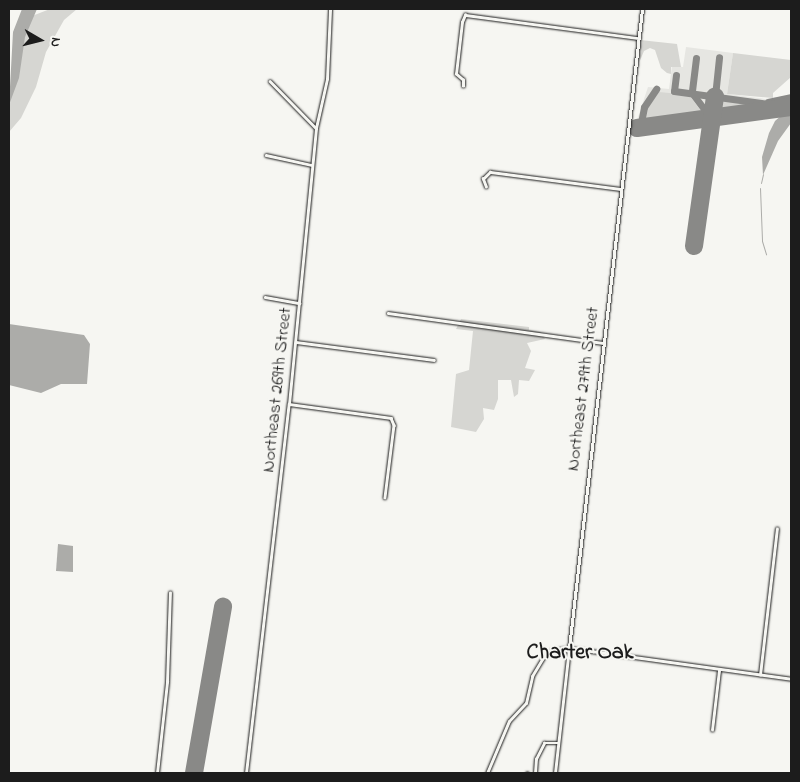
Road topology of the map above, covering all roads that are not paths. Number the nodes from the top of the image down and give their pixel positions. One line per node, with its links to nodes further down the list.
1 (330, 9): 6 (street, Northeast 269th Street)
2 (642, 9): 3 (street, Northeast 279th Street)
3 (638, 38): 5 (street); 10 (street, Northeast 279th Street)
4 (270, 81): 6 (street)
5 (463, 86)
6 (316, 128): 8 (street, Northeast 269th Street)
7 (266, 156): 8 (street)
8 (312, 165): 12 (street, Northeast 269th Street)
9 (486, 187): 10 (street)
10 (621, 189): 15 (street, Northeast 279th Street)
11 (265, 297): 12 (street)
12 (299, 303): 14 (street, Northeast 269th Street)
13 (388, 313): 15 (street)
14 (296, 342): 16 (street); 17 (street, Northeast 269th Street)
15 (603, 343): 21 (street, Northeast 279th Street)
16 (434, 360)
17 (289, 404): 18 (street); 28 (street, Northeast 269th Street)
18 (385, 497)
19 (777, 529): 23 (street)
20 (170, 593): 27 (street)
21 (569, 648): 22 (street); 26 (street, Northeast 279th Street); 29 (street)
22 (719, 670): 23 (street); 25 (street)
23 (760, 675): 24 (street)
24 (791, 679)
25 (712, 730)
26 (559, 743): 30 (street); 31 (street, Northeast 279th Street)
27 (157, 773)
28 (246, 773)
29 (487, 773)
30 (535, 773)
31 (555, 773)

